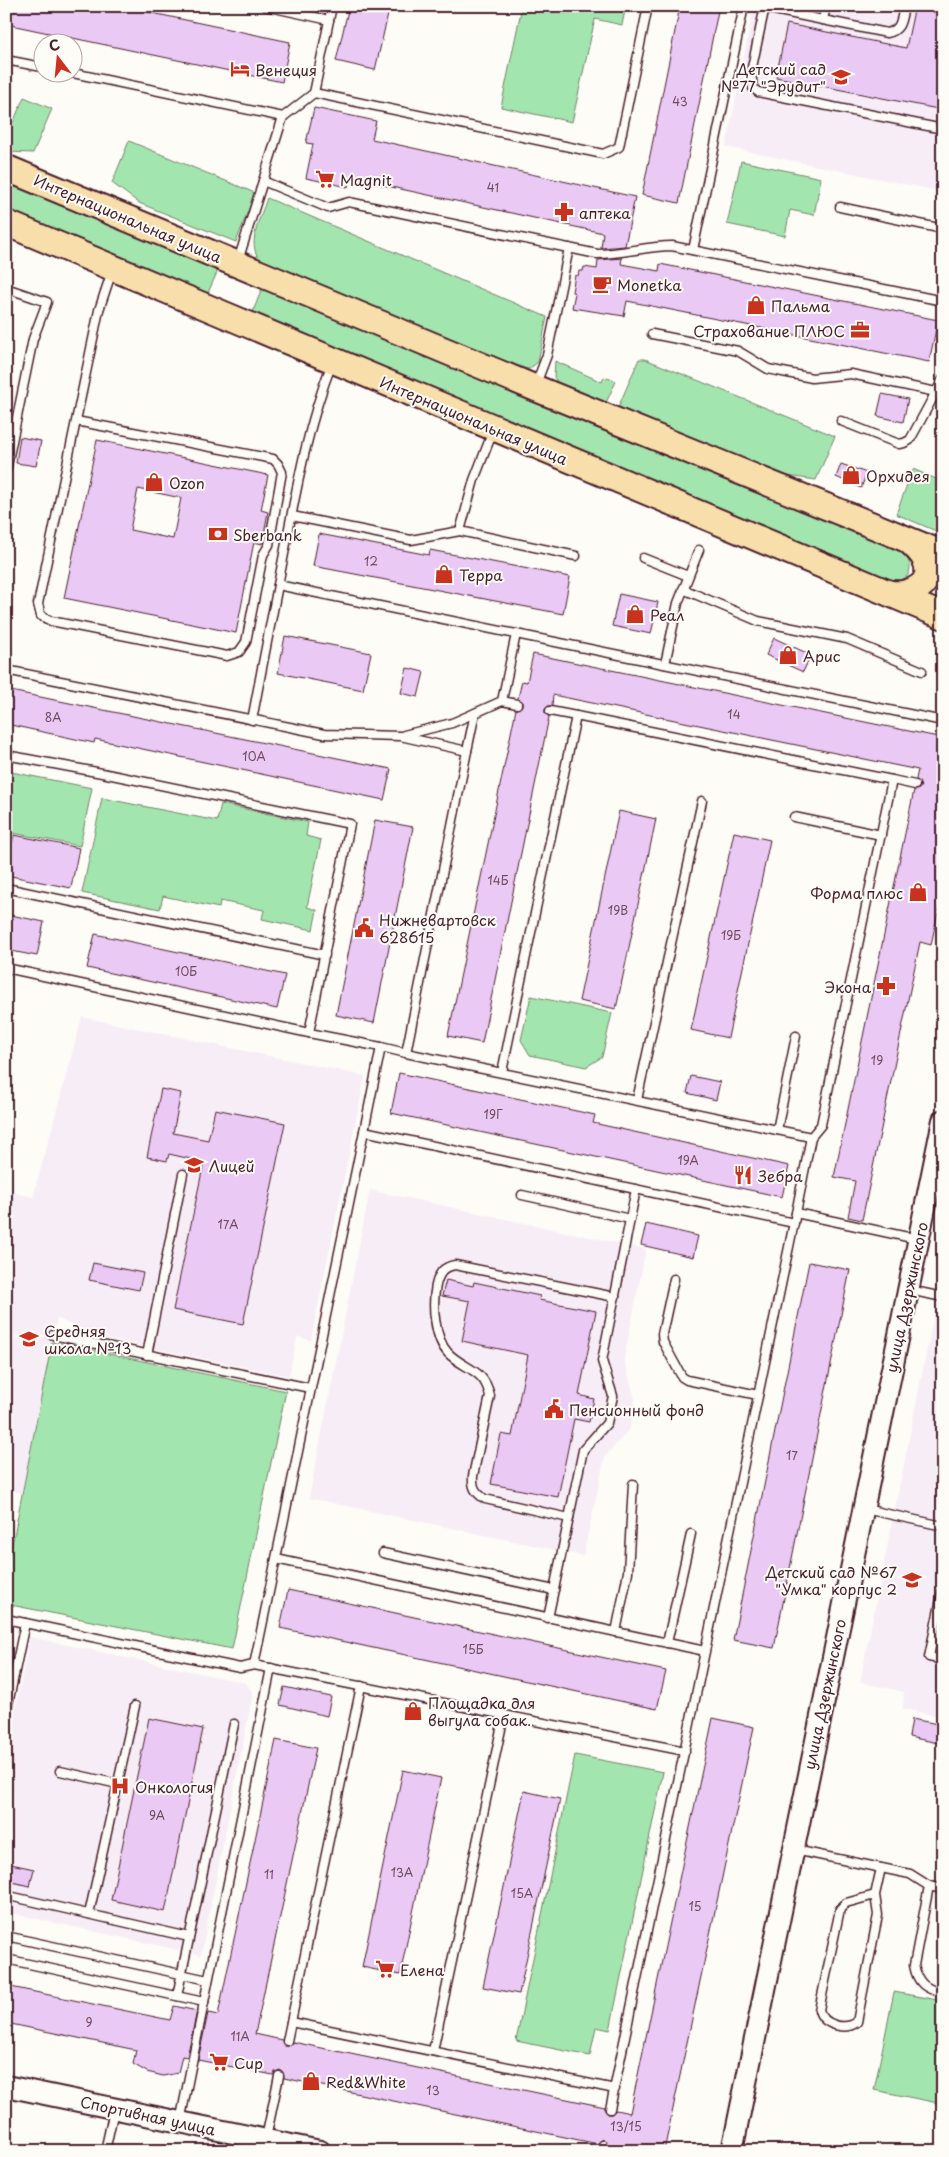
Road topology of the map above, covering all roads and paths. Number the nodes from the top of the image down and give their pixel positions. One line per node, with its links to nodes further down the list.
1 (266, 6): 8 (lane)
2 (332, 6): 8 (lane)
3 (648, 6): 13 (lane)
4 (744, 6): 22 (lane)
5 (826, 6): 9 (lane)
6 (904, 6): 9 (lane)
7 (764, 7): 9 (lane); 15 (lane)
8 (329, 20): 13 (lane)
9 (823, 20)
10 (6, 60): 11 (lane)
11 (32, 65)
12 (82, 75): 14 (lane)
13 (314, 93): 14 (lane)
14 (283, 117): 17 (lane)
15 (943, 129)
16 (6, 168): 23 (main road, Интернациональная улица)
17 (263, 181): 21 (lane); 23 (lane)
18 (840, 207): 20 (lane)
19 (6, 223): 24 (main road, Интернациональная улица)
20 (943, 229)
21 (569, 248): 22 (lane); 30 (lane)
22 (693, 250): 26 (lane)
23 (237, 264): 30 (main road, Интернациональная улица)
24 (113, 269): 28 (main road, Интернациональная улица); 32 (lane)
25 (6, 288): 35 (lane)
26 (943, 301)
27 (652, 334): 31 (lane)
28 (332, 361): 34 (main road, Интернациональная улица); 37 (lane)
29 (943, 378): 31 (lane)
30 (535, 388): 39 (main road, Интернациональная улица)
31 (936, 392): 33 (lane)
32 (76, 421): 32 (lane)
33 (841, 421)
34 (494, 428): 38 (lane); 47 (main road, Интернациональная улица)
35 (6, 465): 36 (lane)
36 (6, 471)
37 (292, 516): 38 (lane); 45 (lane)
38 (460, 531): 42 (lane)
39 (909, 541): 41 (main road, Интернациональная улица); 47 (main road)
40 (698, 550): 44 (lane)
41 (943, 554)
42 (576, 556)
43 (644, 558): 44 (lane)
44 (688, 576): 46 (lane)
45 (278, 585): 49 (lane); 58 (lane)
46 (683, 589): 50 (lane); 52 (lane)
47 (886, 592): 48 (main road, Интернациональная улица)
48 (943, 616)
49 (516, 634): 50 (lane); 53 (lane)
50 (665, 664): 59 (lane)
51 (6, 670): 58 (lane)
52 (922, 671)
53 (502, 701): 54 (lane); 56 (lane)
54 (517, 704)
55 (550, 711): 57 (lane)
56 (475, 713): 60 (lane); 61 (lane)
57 (576, 716): 63 (lane); 75 (lane)
58 (252, 720): 60 (lane)
59 (943, 721)
60 (400, 736): 61 (lane)
61 (467, 751): 74 (lane)
62 (6, 755): 69 (lane)
63 (892, 780): 64 (lane); 67 (lane)
64 (915, 785)
65 (702, 801): 76 (lane)
66 (794, 817): 67 (lane)
67 (881, 835): 80 (lane)
68 (6, 888): 69 (lane)
69 (325, 955): 71 (lane)
70 (6, 968): 71 (lane)
71 (309, 1033): 73 (lane)
72 (796, 1036): 78 (lane)
73 (381, 1047): 74 (lane); 79 (lane)
74 (406, 1052): 75 (lane)
75 (502, 1072): 76 (lane)
76 (637, 1100): 78 (lane)
77 (943, 1120): 87 (street, улица Дзержинского)
78 (777, 1130): 80 (lane)
79 (364, 1131): 82 (lane); 94 (lane)
80 (810, 1137): 84 (lane)
81 (183, 1174): 93 (lane)
82 (636, 1189): 85 (lane); 86 (lane)
83 (522, 1195): 85 (lane)
84 (796, 1213): 86 (lane); 87 (lane)
85 (630, 1219): 90 (lane)
86 (794, 1223): 95 (lane)
87 (918, 1239): 89 (street, улица Дзержинского)
88 (674, 1279): 95 (lane)
89 (907, 1290): 91 (lane); 97 (street, улица Дзержинского)
90 (615, 1297): 98 (lane); 98 (lane)
91 (943, 1297)
92 (53, 1335): 93 (lane)
93 (147, 1355): 94 (lane)
94 (310, 1388): 102 (lane)
95 (758, 1395): 110 (lane)
96 (633, 1484): 108 (lane)
97 (863, 1508): 99 (lane); 122 (street, улица Дзержинского)
98 (569, 1518): 104 (lane)
99 (943, 1526)
100 (691, 1534): 109 (lane)
101 (383, 1553): 104 (lane)
102 (276, 1559): 105 (lane); 112 (lane)
103 (943, 1589): 111 (lane)
104 (554, 1590): 105 (lane)
105 (548, 1618): 108 (lane)
106 (6, 1620): 107 (lane)
107 (25, 1623): 112 (lane); 116 (lane)
108 (616, 1632): 109 (lane)
109 (668, 1643): 110 (lane)
110 (705, 1651): 119 (lane)
111 (943, 1660)
112 (254, 1664): 113 (lane)
113 (271, 1668): 114 (lane); 133 (lane)
114 (361, 1686): 117 (lane); 137 (lane)
115 (135, 1706): 121 (lane)
116 (6, 1714)
117 (504, 1715): 119 (lane); 139 (lane)
118 (234, 1724): 130 (lane)
119 (685, 1751): 142 (lane)
120 (60, 1771): 121 (lane)
121 (118, 1784): 128 (lane)
122 (792, 1849): 123 (lane); 149 (street, улица Дзержинского)
123 (881, 1868): 124 (lane); 126 (lane)
124 (929, 1886): 125 (lane); 134 (lane)
125 (943, 1889)
126 (875, 1895): 126 (lane)
127 (9, 1896): 128 (lane)
128 (89, 1914): 130 (lane)
129 (6, 1936): 132 (lane)
130 (189, 1937): 132 (lane)
131 (6, 1959): 135 (lane)
132 (181, 1974): 133 (lane); 135 (lane)
133 (208, 1980): 136 (lane)
134 (943, 1992)
135 (176, 1996): 136 (lane)
136 (204, 2002): 145 (lane)
137 (291, 2022): 138 (lane); 139 (lane)
138 (286, 2040)
139 (433, 2051): 142 (lane)
140 (279, 2076): 146 (lane)
141 (6, 2086): 143 (street, Спортивная улица)
142 (614, 2089): 144 (lane)
143 (114, 2108): 145 (street, Спортивная улица); 147 (lane)
144 (610, 2109)
145 (180, 2122): 146 (street, Спортивная улица)
146 (265, 2140): 148 (street, Спортивная улица)
147 (105, 2151)
148 (320, 2151)
149 (732, 2151)

